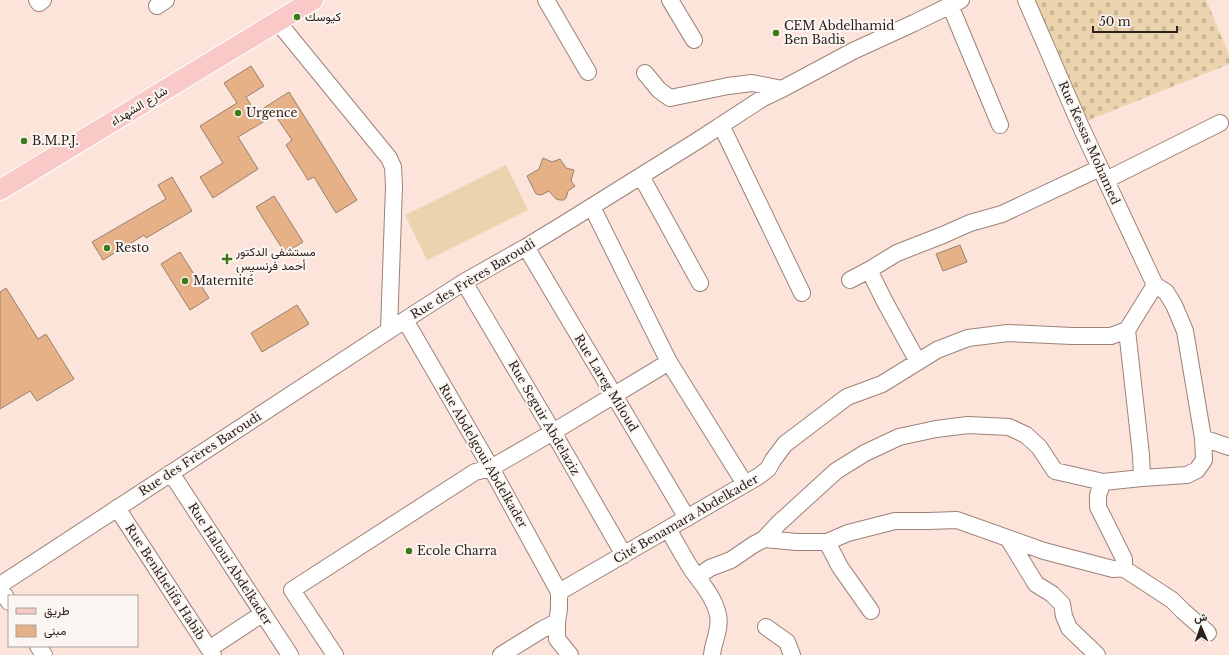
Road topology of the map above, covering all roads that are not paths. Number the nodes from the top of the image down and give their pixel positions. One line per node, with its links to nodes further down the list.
1 (37, 0): 2 (street)
2 (43, 0)
3 (546, 0): 10 (street)
4 (670, 0): 9 (street)
5 (1026, 0): 16 (street, Rue Kessas Mohamed)
6 (301, 3): 8 (main road, شارع الشهداء)
7 (956, 3): 12 (street, Rue des Frères Baroudi); 15 (street)
8 (277, 21): 18 (main road, شارع الشهداء); 28 (street)
9 (694, 40)
10 (588, 72)
11 (645, 73): 12 (street)
12 (782, 89): 14 (street, Rue des Frères Baroudi)
13 (1220, 123): 16 (street)
14 (721, 125): 17 (street, Rue des Frères Baroudi); 26 (street)
15 (1000, 125)
16 (1103, 174): 21 (street); 25 (street, Rue Kessas Mohamed)
17 (641, 176): 19 (street, Rue des Frères Baroudi); 24 (street)
18 (0, 190)
19 (592, 207): 20 (street, Rue des Frères Baroudi); 30 (street)
20 (526, 247): 23 (street, Rue des Frères Baroudi); 32 (street, Rue Lareg Miloud)
21 (869, 270): 22 (street); 31 (street)
22 (850, 280)
23 (464, 282): 27 (street, Rue des Frères Baroudi); 33 (street, Rue Seguir Abdelaziz)
24 (700, 283)
25 (1155, 285): 29 (street); 34 (street)
26 (802, 293)
27 (405, 320): 28 (street, Rue des Frères Baroudi); 36 (street, Rue Abdelgoui Abdelkader)
28 (389, 330): 37 (street, Rue des Frères Baroudi)
29 (1127, 330): 31 (street, Cité Benamara Abdelkader); 38 (street)
30 (669, 362): 32 (street); 40 (street)
31 (918, 362): 40 (street, Cité Benamara Abdelkader)
32 (614, 396): 33 (street); 42 (street, Rue Lareg Miloud)
33 (553, 432): 36 (street); 47 (street, Rue Seguir Abdelaziz)
34 (1203, 438): 35 (street); 38 (street)
35 (1229, 447)
36 (491, 468): 51 (street, Rue Abdelgoui Abdelkader); 60 (street)
37 (171, 473): 41 (street, Rue des Frères Baroudi); 54 (street, Rue Haloui Abdelkader)
38 (1142, 478): 39 (street)
39 (1103, 482): 44 (street); 48 (street)
40 (744, 484): 42 (street, Cité Benamara Abdelkader)
41 (117, 508): 50 (street, Rue des Frères Baroudi); 58 (street, Rue Benkhelifa Habib)
42 (687, 518): 43 (street, Cité Benamara Abdelkader)
43 (668, 529): 47 (street, Cité Benamara Abdelkader); 49 (street)
44 (764, 540): 46 (street); 49 (street)
45 (1009, 540): 46 (street); 48 (street); 65 (street)
46 (827, 542): 53 (street)
47 (624, 555): 51 (street, Cité Benamara Abdelkader)
48 (1123, 568): 57 (street)
49 (697, 577): 63 (street)
50 (1, 582): 52 (street)
51 (560, 592): 55 (street)
52 (8, 600)
53 (870, 611)
54 (262, 614): 58 (street); 59 (street, Rue Haloui Abdelkader)
55 (557, 622): 61 (street); 62 (street)
56 (766, 627): 64 (street)
57 (1208, 633)
58 (211, 652)
59 (290, 655)
60 (336, 655)
61 (501, 655)
62 (570, 655)
63 (712, 655)
64 (792, 655)
65 (1097, 655)

